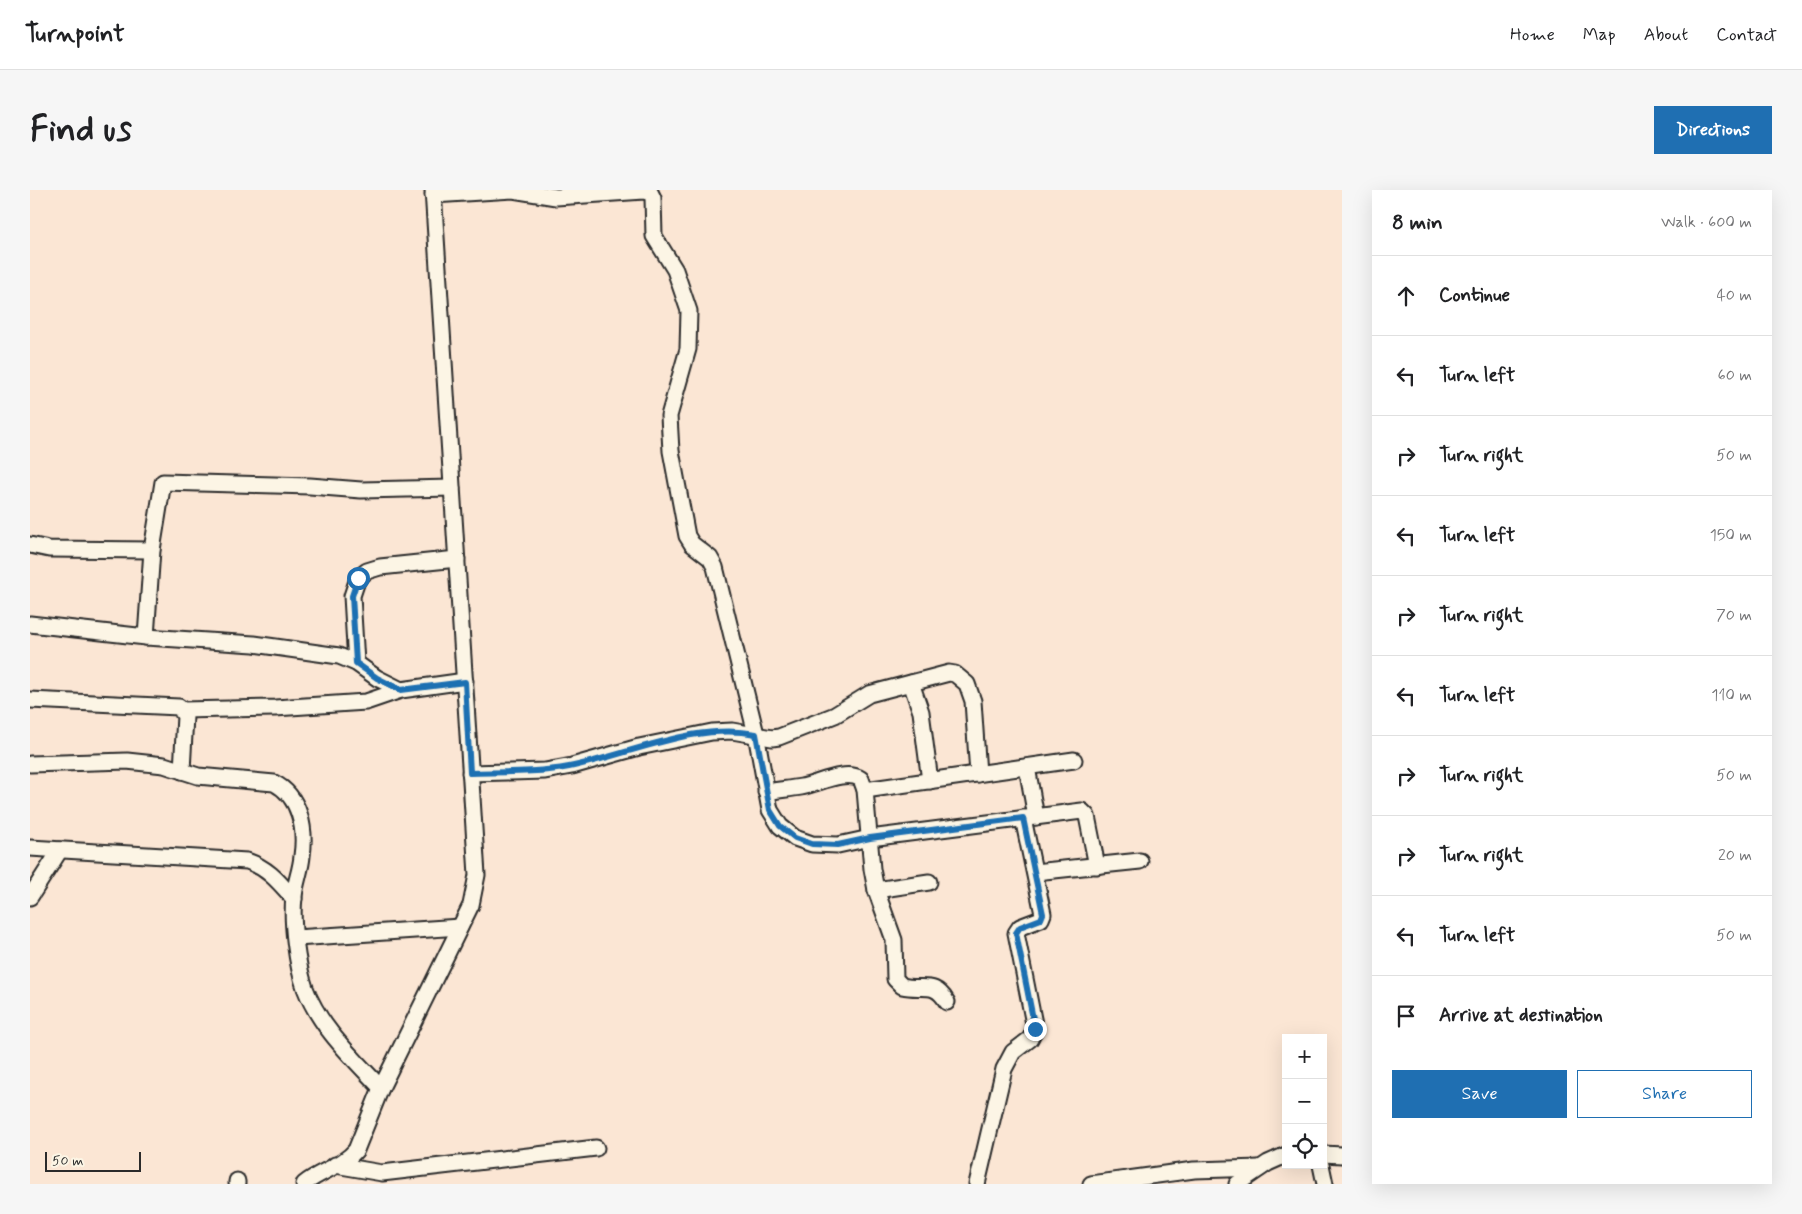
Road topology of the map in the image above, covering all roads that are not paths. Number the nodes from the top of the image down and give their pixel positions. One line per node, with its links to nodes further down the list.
1 (433, 193): 2 (street); 14 (street)
2 (452, 488): 4 (street); 5 (street)
3 (30, 545): 4 (street)
4 (152, 550): 7 (street)
5 (457, 560): 8 (street); 9 (street)
6 (30, 624): 7 (street)
7 (146, 637): 8 (street)
8 (356, 663): 11 (street)
9 (465, 682): 11 (street); 19 (street)
10 (910, 683): 14 (street); 20 (street); 21 (street)
11 (401, 690): 13 (street)
12 (30, 700): 13 (street)
13 (183, 710): 18 (street)
14 (756, 734): 19 (street); 23 (street)
15 (1074, 760): 17 (street)
16 (30, 764): 18 (street)
17 (1027, 767): 20 (street); 24 (street)
18 (182, 770): 34 (street)
19 (470, 773): 35 (street)
20 (978, 774): 21 (street)
21 (930, 781): 22 (street)
22 (865, 790): 23 (street); 25 (street)
23 (766, 792): 25 (street)
24 (1029, 818): 25 (street); 29 (street); 30 (street)
25 (870, 838): 32 (street)
26 (30, 848): 27 (street)
27 (60, 850): 33 (street); 34 (street)
28 (1140, 861): 29 (street)
29 (1097, 866): 30 (street)
30 (1035, 872): 47 (street)
31 (929, 882): 32 (street)
32 (876, 890): 37 (street)
33 (30, 898)
34 (294, 898): 36 (street)
35 (460, 927): 36 (street); 38 (street)
36 (296, 938): 38 (street)
37 (947, 1002)
38 (381, 1088): 43 (street)
39 (596, 1148): 43 (street)
40 (1327, 1154): 41 (street)
41 (1342, 1156)
42 (1282, 1157): 44 (street)
43 (335, 1165): 46 (street)
44 (1260, 1168): 48 (street); 49 (street)
45 (1322, 1169): 50 (street)
46 (304, 1184)
47 (977, 1184)
48 (1091, 1184)
49 (1237, 1184)
50 (1325, 1184)

